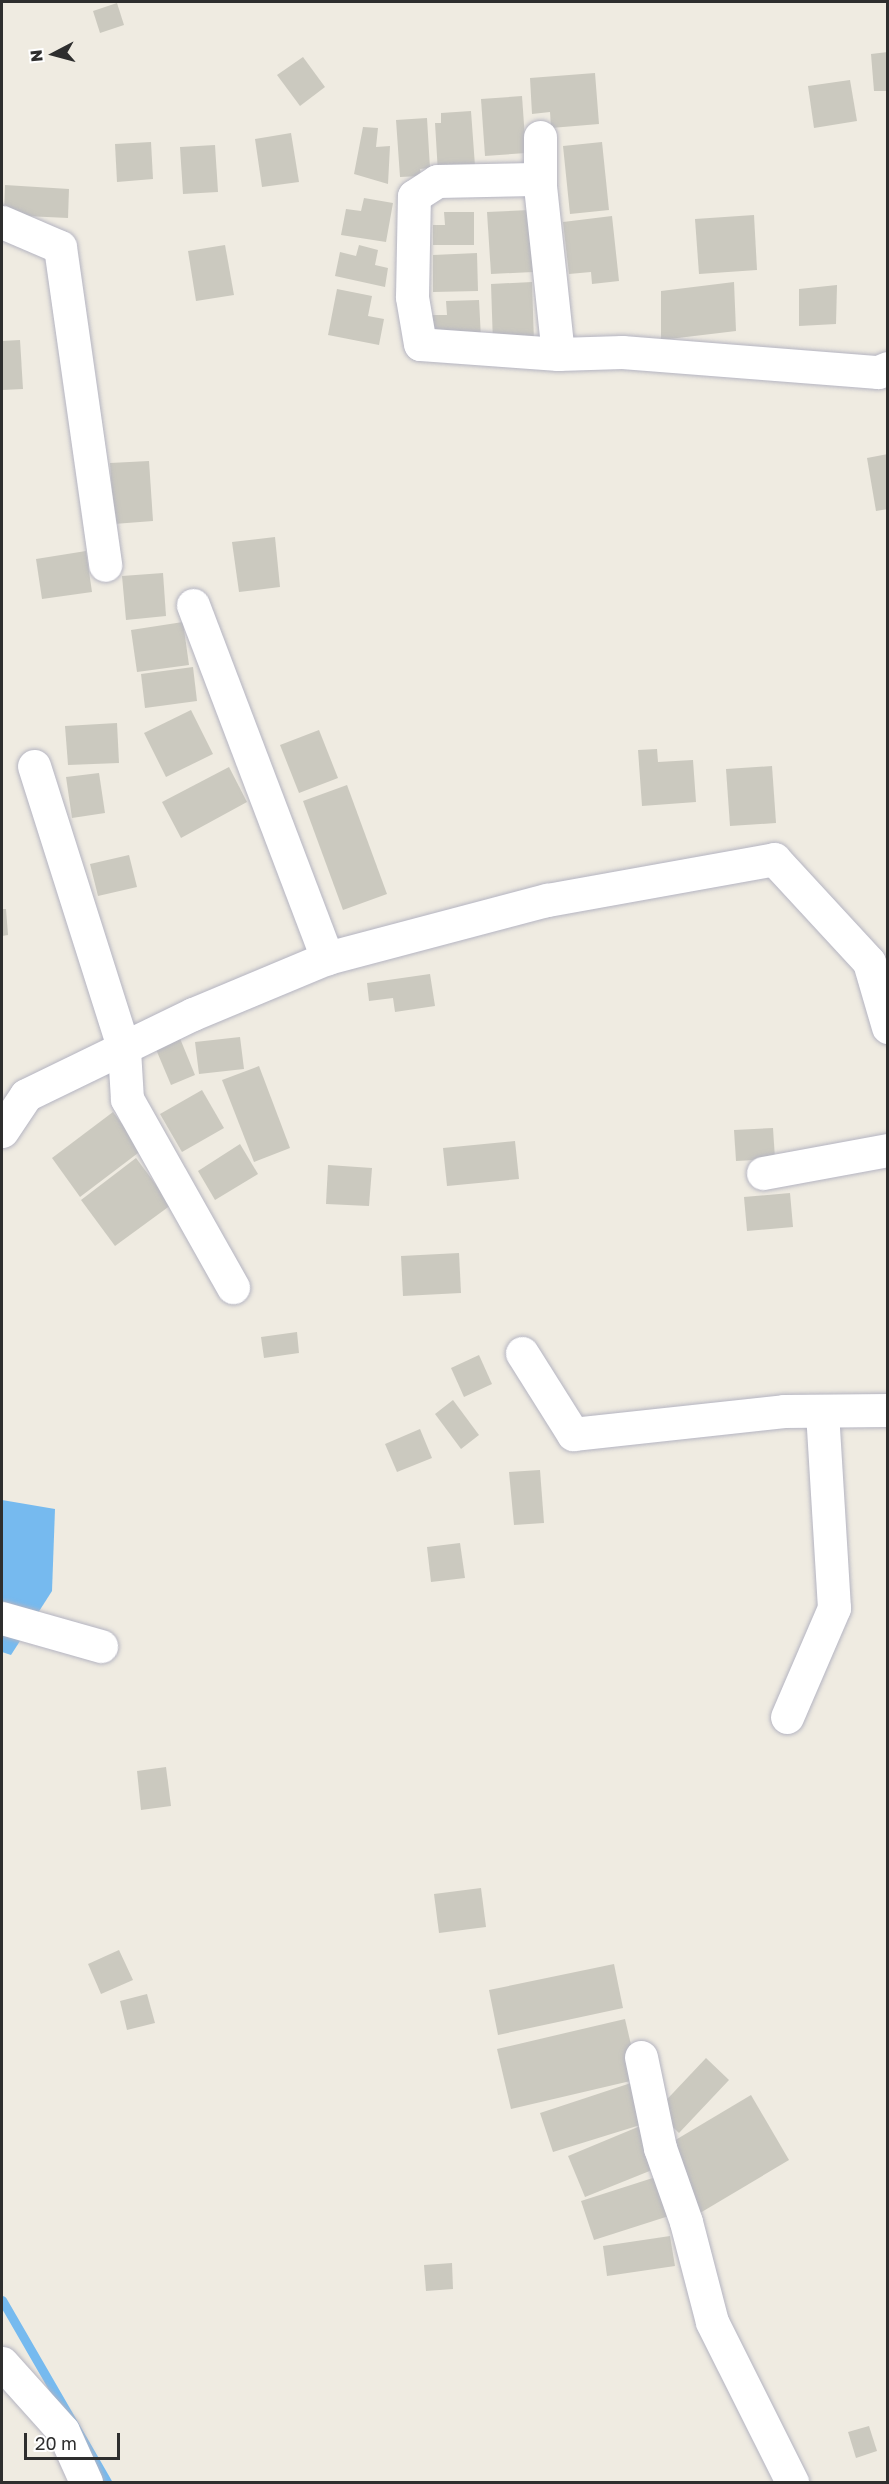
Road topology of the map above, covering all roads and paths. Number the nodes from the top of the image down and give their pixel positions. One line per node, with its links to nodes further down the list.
1 (540, 136): 2 (street)
2 (540, 186): 4 (street); 4 (street)
3 (2, 222): 6 (street)
4 (558, 354): 5 (street)
5 (888, 368)
6 (105, 565)
7 (193, 605): 9 (street)
8 (34, 766): 11 (street)
9 (327, 958): 10 (street); 11 (street)
10 (888, 1027)
11 (124, 1050): 12 (street); 15 (street)
12 (2, 1131)
13 (888, 1150): 14 (street)
14 (763, 1173)
15 (233, 1287)
16 (522, 1353): 18 (street)
17 (888, 1410): 18 (street)
18 (822, 1411): 21 (street)
19 (2, 1618): 20 (street)
20 (101, 1646)
21 (787, 1718)
22 (641, 2057): 25 (street)
23 (2, 2363): 24 (street)
24 (86, 2482)
25 (792, 2482)

